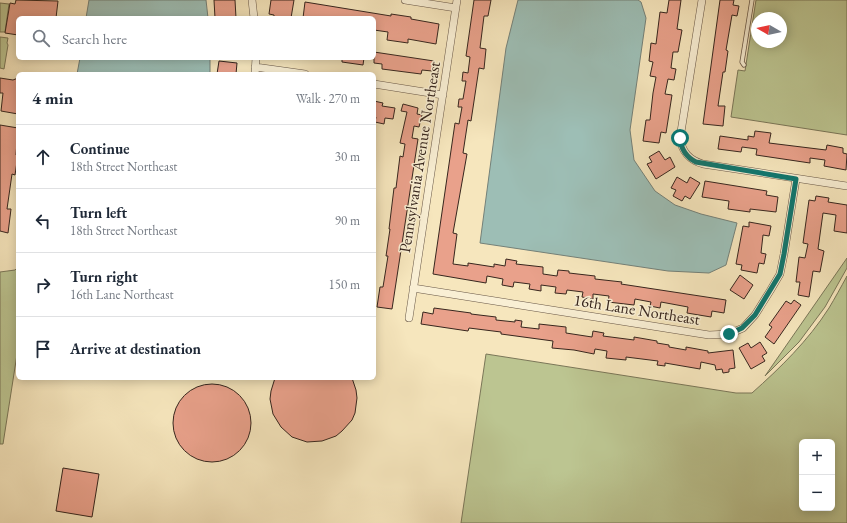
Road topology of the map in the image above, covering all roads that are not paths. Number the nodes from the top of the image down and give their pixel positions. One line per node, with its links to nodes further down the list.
1 (252, 0): 7 (street)
2 (405, 0): 6 (street)
3 (457, 0): 6 (street, Pennsylvania Avenue Northeast)
4 (702, 0): 14 (street)
5 (752, 0): 9 (lane)
6 (456, 8): 13 (street, Pennsylvania Avenue Northeast)
7 (254, 16)
8 (256, 60): 10 (street)
9 (744, 65)
10 (255, 70): 11 (street)
11 (280, 72)
12 (376, 84): 13 (street)
13 (443, 94): 16 (street, Pennsylvania Avenue Northeast)
14 (796, 179): 15 (street); 16 (street, 16th Lane Northeast)
15 (847, 186)
16 (414, 288): 17 (street, Pennsylvania Avenue Northeast)
17 (409, 318)

